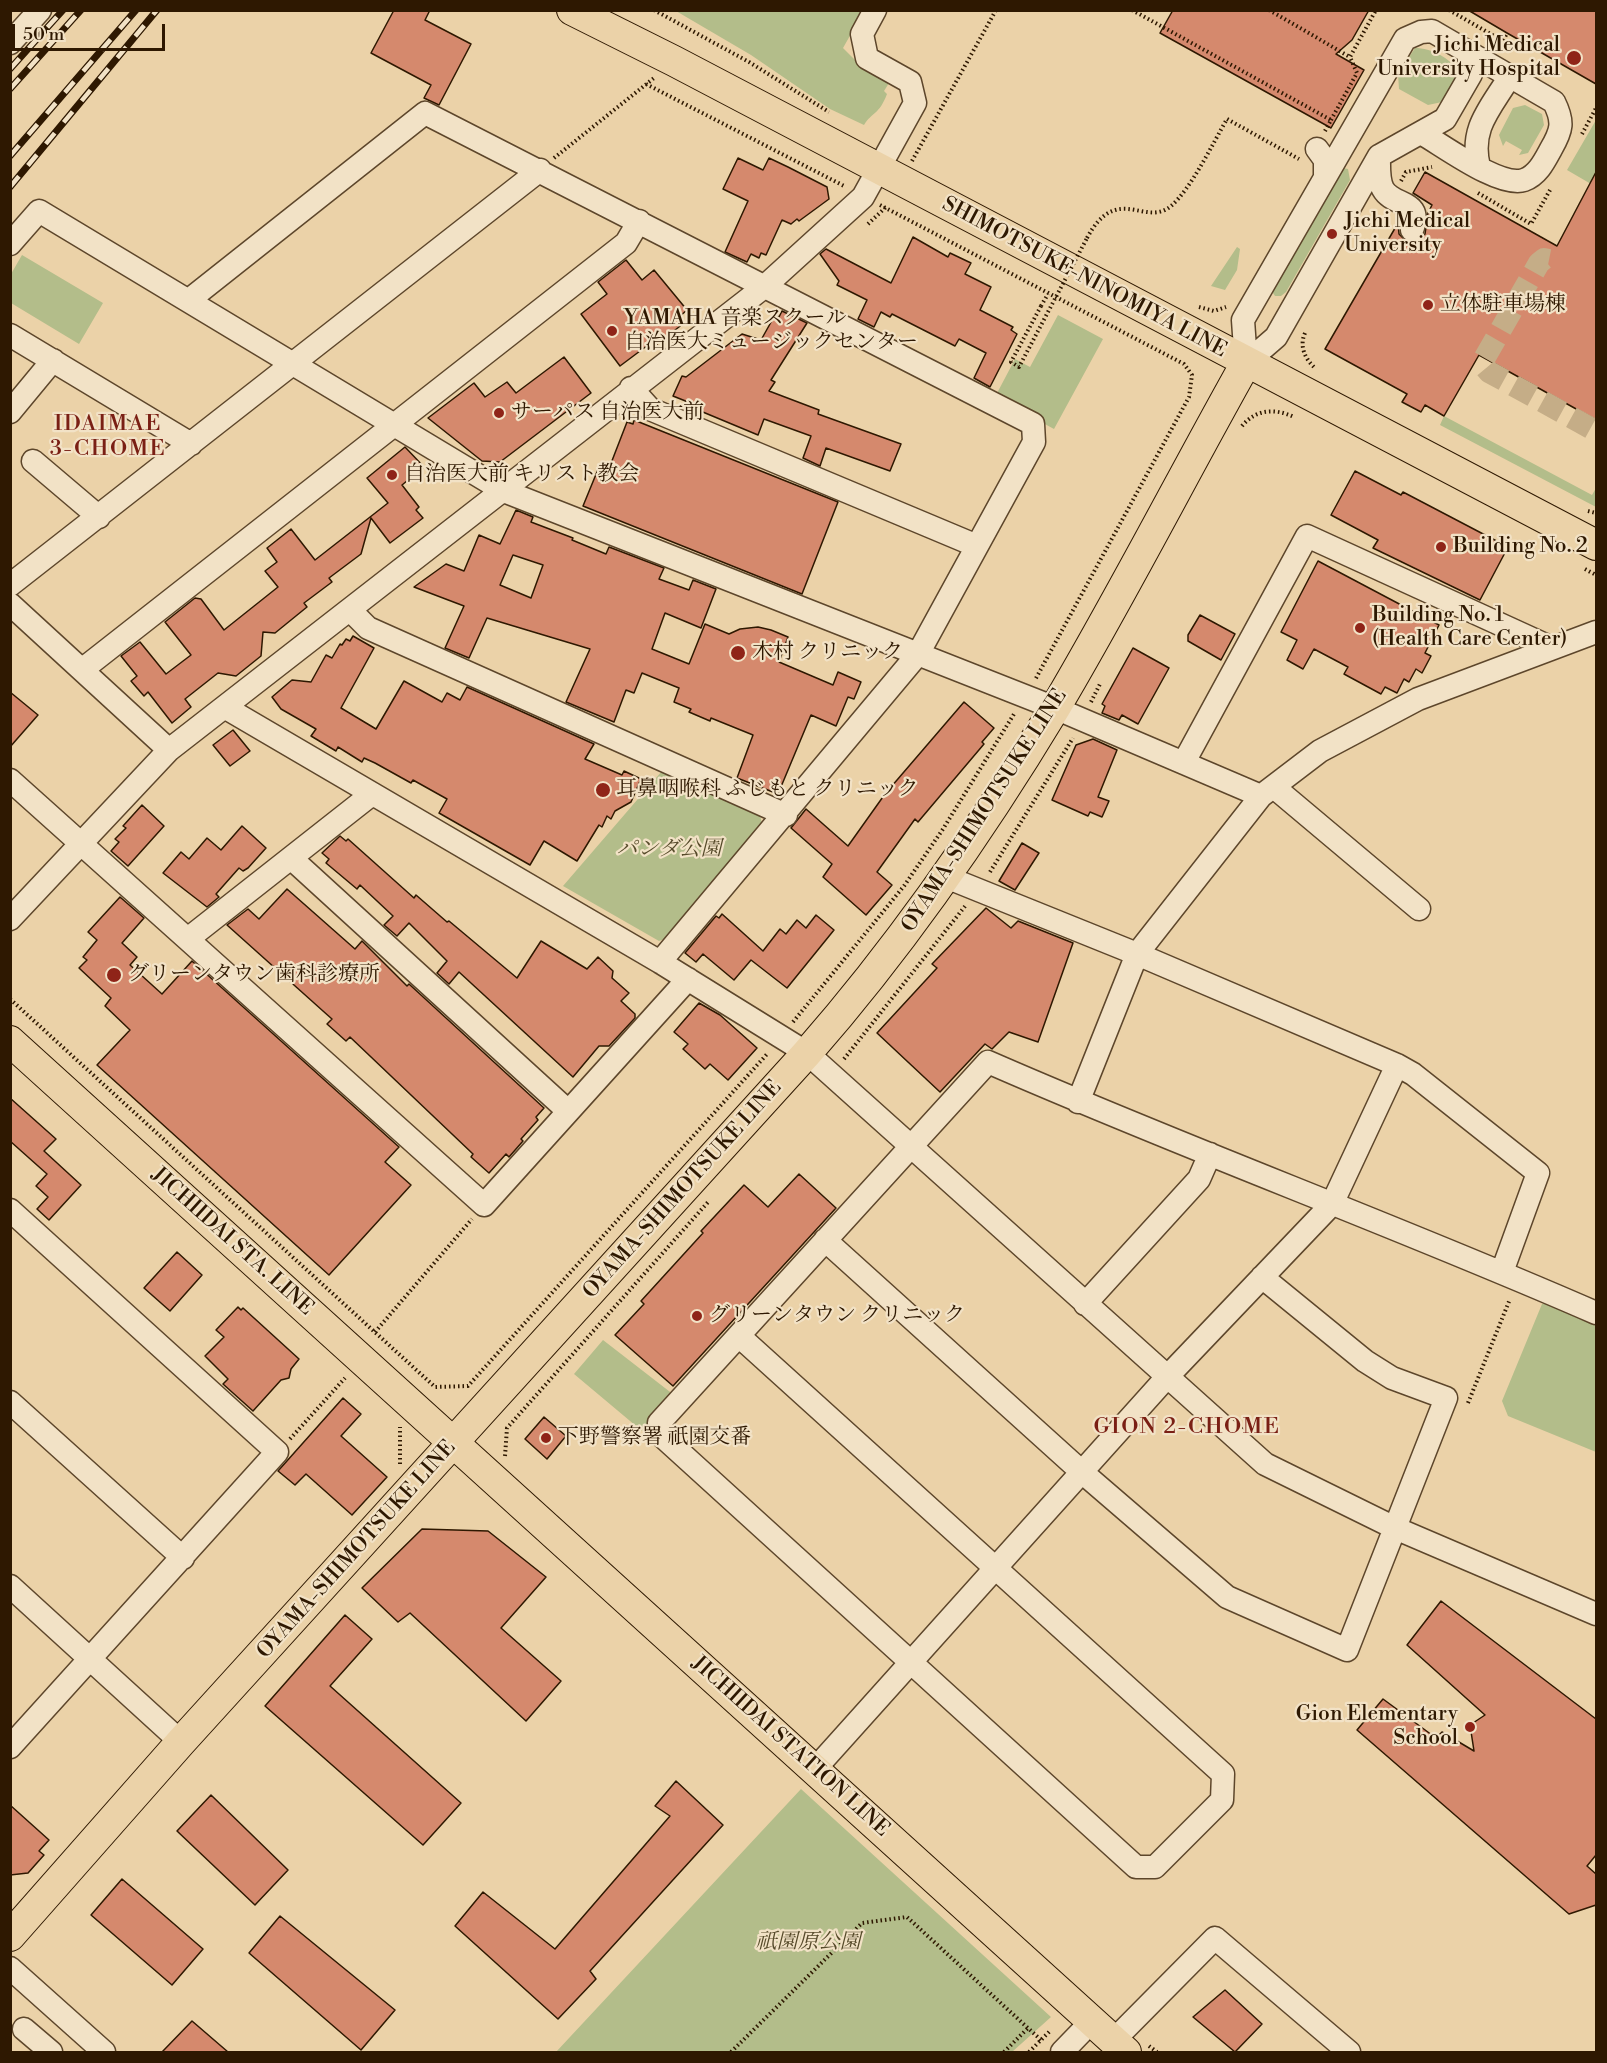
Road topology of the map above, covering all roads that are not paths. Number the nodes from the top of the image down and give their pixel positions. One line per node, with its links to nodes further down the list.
1 (40, 10): 4 (street)
2 (572, 10): 10 (main road, SHIMOTSUKE-NINOMIYA LINE)
3 (876, 10): 10 (street)
4 (10, 43)
5 (1468, 52): 6 (street); 7 (street); 8 (street)
6 (1510, 76): 11 (street); 11 (street)
7 (1421, 133): 9 (street); 11 (street)
8 (1348, 137): 13 (street); 13 (street)
9 (1379, 156): 15 (street); 15 (street)
10 (884, 158): 17 (street); 22 (main road, SHIMOTSUKE-NINOMIYA LINE)
11 (1479, 166)
12 (540, 170): 14 (street); 18 (street); 21 (street)
13 (1325, 177): 22 (street)
14 (639, 222): 17 (street); 25 (street)
15 (1340, 224): 22 (street)
16 (10, 244): 18 (street)
17 (764, 287): 23 (street); 30 (street)
18 (189, 300): 21 (street)
19 (10, 335): 20 (street)
20 (53, 360): 24 (street); 26 (street)
21 (294, 363): 25 (street); 26 (street)
22 (1246, 363): 31 (main road, SHIMOTSUKE-NINOMIYA LINE); 40 (main road, OYAMA-SHIMOTSUKE LINE)
23 (631, 388): 28 (street); 30 (street)
24 (10, 412)
25 (395, 424): 28 (street); 38 (street)
26 (191, 444): 29 (street)
27 (33, 461): 29 (street)
28 (504, 491): 34 (street); 37 (street)
29 (99, 517): 32 (street)
30 (977, 546): 37 (street)
31 (1588, 555)
32 (10, 585)
33 (10, 604): 38 (street)
34 (350, 610): 39 (street); 46 (street)
35 (1596, 632): 36 (street)
36 (1552, 648): 42 (street); 44 (street)
37 (918, 654): 40 (street); 46 (street)
38 (83, 669): 41 (street)
39 (226, 708): 41 (street); 45 (street)
40 (1055, 708): 42 (street); 49 (main road, OYAMA-SHIMOTSUKE LINE)
41 (169, 750): 47 (street)
42 (1184, 762): 44 (street)
43 (10, 780): 47 (street)
44 (1268, 792): 50 (street); 53 (street)
45 (372, 794): 48 (street); 54 (street)
46 (786, 815): 54 (street)
47 (81, 843): 51 (street); 52 (street)
48 (292, 859): 52 (street); 60 (street)
49 (946, 877): 53 (street); 57 (main road, OYAMA-SHIMOTSUKE LINE)
50 (1419, 909)
51 (10, 919)
52 (189, 938): 60 (street)
53 (1137, 954): 58 (street); 59 (street)
54 (660, 962): 55 (street)
55 (688, 979): 57 (street); 60 (street)
56 (10, 1041): 73 (main road, JICHIIDAI STA. LINE)
57 (818, 1062): 61 (street); 73 (main road, OYAMA-SHIMOTSUKE LINE)
58 (1397, 1065): 63 (street); 66 (street)
59 (1078, 1102): 61 (street); 62 (street)
60 (568, 1111)
61 (912, 1146): 65 (street); 68 (street)
62 (1210, 1154): 63 (street); 68 (street)
63 (1332, 1204): 66 (street); 67 (street)
64 (10, 1210): 76 (street)
65 (825, 1240): 70 (street); 74 (street)
66 (1502, 1272): 69 (street)
67 (1262, 1277): 71 (street); 75 (street)
68 (1085, 1304): 71 (street)
69 (1596, 1313)
70 (739, 1336): 77 (street); 81 (street)
71 (1167, 1377): 74 (street); 75 (street)
72 (10, 1402): 76 (street)
73 (454, 1443): 82 (main road, OYAMA-SHIMOTSUKE LINE); 84 (main road, JICHIIDAI STATION LINE)
74 (1083, 1473): 75 (street); 77 (street)
75 (1395, 1528): 79 (street)
76 (183, 1558): 80 (street)
77 (997, 1568): 81 (street); 81 (street)
78 (10, 1586): 80 (street)
79 (1596, 1614)
80 (91, 1658): 82 (street); 83 (street)
81 (910, 1664): 84 (street)
82 (181, 1742): 85 (main road, OYAMA-SHIMOTSUKE LINE)
83 (10, 1747)
84 (815, 1769): 88 (main road, JICHIIDAI STATION LINE)
85 (10, 1936)
86 (10, 1968): 90 (street)
87 (24, 2029): 89 (street)
88 (1110, 2038): 91 (street); 92 (street)
89 (51, 2052)
90 (104, 2052)
91 (1062, 2052)
92 (1348, 2052)

